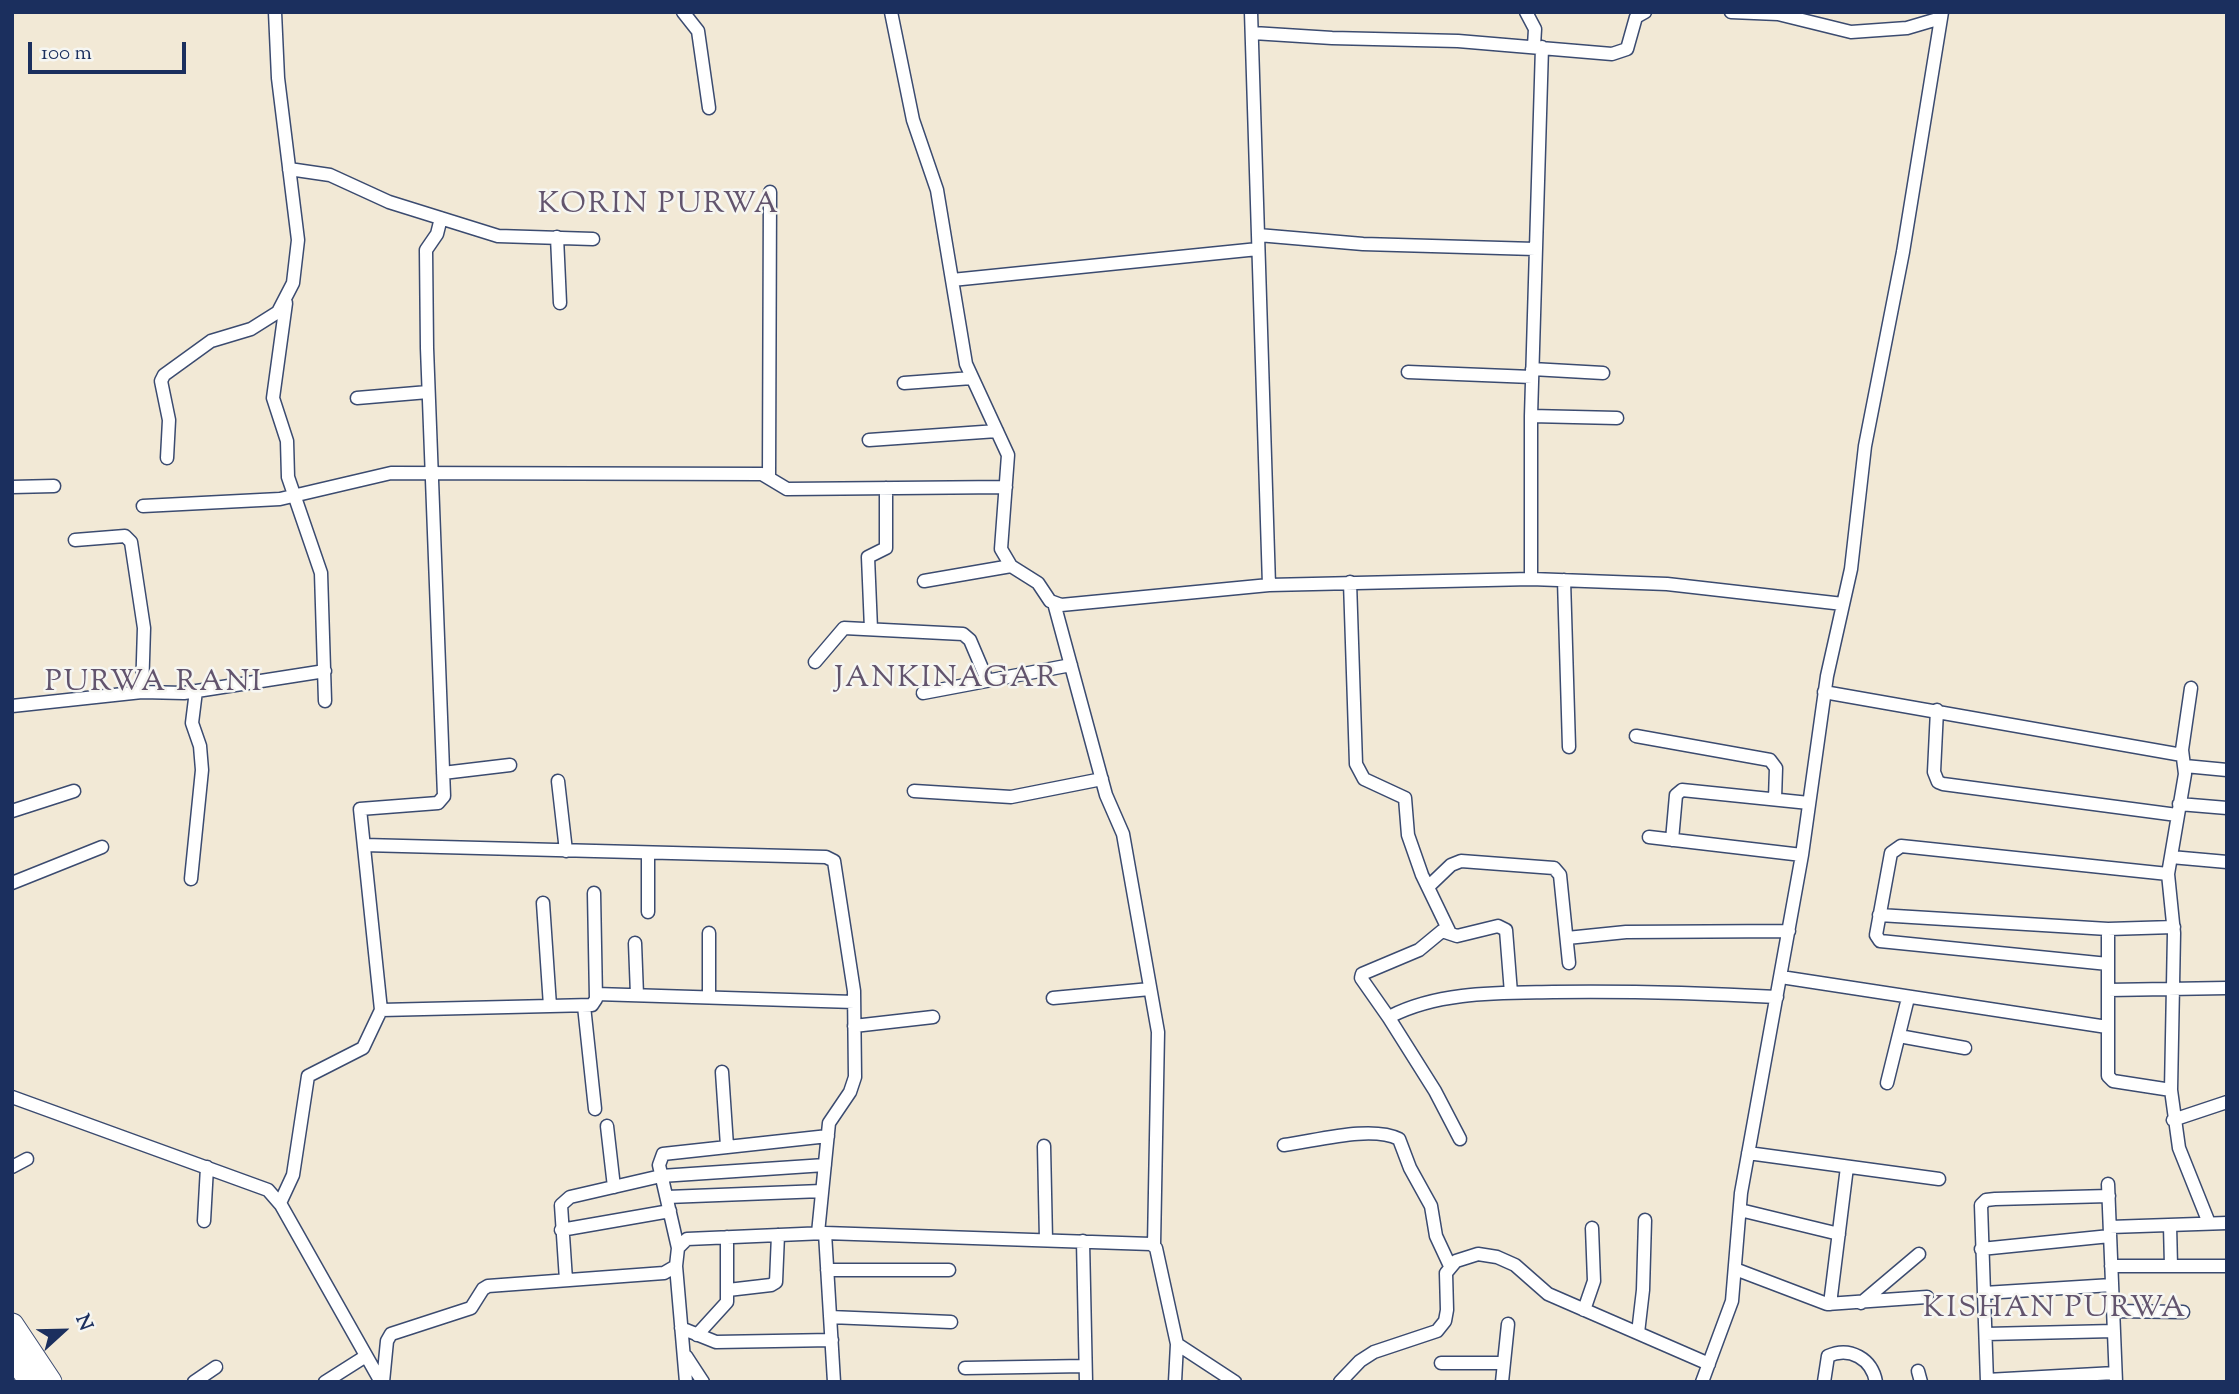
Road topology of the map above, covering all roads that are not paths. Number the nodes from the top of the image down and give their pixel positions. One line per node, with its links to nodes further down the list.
1 (275, 12): 12 (street)
2 (683, 12): 11 (street)
3 (891, 12): 20 (street)
4 (1251, 12): 9 (street)
5 (1525, 12): 10 (street)
6 (1645, 12): 10 (street)
7 (1731, 12): 8 (street)
8 (1942, 15): 51 (street)
9 (1253, 33): 10 (street); 15 (street)
10 (1538, 47): 19 (street)
11 (709, 108)
12 (289, 169): 14 (street); 21 (street)
13 (770, 192): 36 (street)
14 (441, 218): 16 (street); 28 (street)
15 (1258, 235): 18 (street); 19 (street)
16 (557, 237): 17 (street); 22 (street)
17 (593, 239)
18 (1258, 249): 20 (street); 49 (street)
19 (1535, 249): 24 (street)
20 (952, 280): 26 (street)
21 (287, 299): 34 (street); 41 (street)
22 (560, 303)
23 (1408, 372): 24 (street)
24 (1532, 373): 25 (street); 30 (street)
25 (1604, 373)
26 (972, 378): 27 (street); 32 (street)
27 (904, 383)
28 (428, 392): 29 (street); 35 (street)
29 (357, 398)
30 (1531, 416): 31 (street); 45 (street)
31 (1617, 418)
32 (997, 431): 33 (street); 39 (street)
33 (869, 440)
34 (167, 458)
35 (432, 471): 36 (street); 41 (street); 70 (street)
36 (769, 477): 40 (street)
37 (54, 486): 38 (street)
38 (12, 487)
39 (1006, 487): 40 (street); 44 (street)
40 (886, 488): 52 (street)
41 (294, 497): 42 (street); 55 (street)
42 (143, 506)
43 (75, 540): 59 (street)
44 (1011, 566): 47 (street); 50 (street)
45 (1531, 579): 46 (street); 48 (street)
46 (1564, 580): 51 (street); 66 (street)
47 (924, 582)
48 (1350, 582): 49 (street); 92 (street)
49 (1269, 585): 50 (street)
50 (1054, 604): 54 (street)
51 (1843, 604): 60 (street)
52 (871, 629): 53 (street); 56 (street)
53 (815, 662)
54 (1071, 666): 56 (street); 71 (street)
55 (325, 671): 58 (street); 62 (street)
56 (987, 681): 61 (street)
57 (2190, 688): 67 (street)
58 (196, 691): 59 (street); 90 (street)
59 (142, 692): 63 (street)
60 (1824, 692): 64 (street); 76 (street)
61 (923, 693)
62 (325, 701)
63 (12, 706)
64 (1937, 710): 67 (street); 78 (street)
65 (1636, 736): 75 (street)
66 (1569, 747)
67 (2183, 760): 69 (street); 78 (street)
68 (510, 765): 70 (street)
69 (2227, 770)
70 (443, 773): 82 (street)
71 (1102, 779): 73 (street); 108 (street)
72 (558, 781): 84 (street)
73 (914, 790)
74 (74, 792): 79 (street)
75 (1774, 799): 76 (street); 81 (street)
76 (1810, 803): 86 (street)
77 (2227, 808): 78 (street)
78 (2178, 809): 87 (street)
79 (12, 811)
80 (1649, 837): 81 (street)
81 (1672, 840): 86 (street)
82 (364, 845): 84 (street); 121 (street)
83 (102, 847): 91 (street)
84 (566, 851): 85 (street)
85 (648, 853): 95 (street); 118 (street)
86 (1802, 855): 99 (street)
87 (2171, 857): 88 (street); 89 (street)
88 (2227, 862)
89 (2168, 874): 96 (street); 97 (street)
90 (191, 880)
91 (12, 883)
92 (1428, 887): 101 (street); 102 (street)
93 (594, 893): 112 (street)
94 (543, 903): 119 (street)
95 (648, 912)
96 (1880, 915): 98 (street); 105 (street)
97 (2174, 927): 98 (street); 109 (street)
98 (2108, 929): 105 (street)
99 (1789, 931): 102 (street); 106 (street)
100 (709, 933): 114 (street)
101 (1450, 933): 111 (street); 123 (street)
102 (1567, 938): 104 (street)
103 (635, 943): 113 (street)
104 (1569, 964)
105 (2108, 964): 110 (street)
106 (1781, 977): 115 (street); 117 (street)
107 (2227, 988): 109 (street)
108 (1150, 989): 116 (street); 169 (street)
109 (2173, 989): 110 (street); 130 (street)
110 (2108, 990): 125 (street)
111 (1511, 993): 115 (street); 123 (street)
112 (596, 994): 113 (street); 120 (street)
113 (637, 995): 114 (street)
114 (709, 997): 118 (street)
115 (1777, 997): 141 (street)
116 (1053, 998)
117 (1909, 998): 125 (street); 126 (street)
118 (854, 1002): 124 (street)
119 (550, 1006): 120 (street); 121 (street)
120 (584, 1006): 133 (street)
121 (381, 1010): 152 (street)
122 (933, 1017): 124 (street)
123 (1389, 1018): 137 (street)
124 (855, 1026): 136 (street)
125 (2107, 1027): 130 (street)
126 (1899, 1036): 127 (street); 129 (street)
127 (1965, 1048)
128 (722, 1073): 139 (street)
129 (1887, 1083)
130 (2171, 1090): 134 (street)
131 (12, 1097): 145 (street)
132 (2227, 1102): 134 (street)
133 (595, 1109)
134 (2173, 1121): 157 (street)
135 (607, 1126): 149 (street)
136 (828, 1136): 139 (street); 143 (street)
137 (1460, 1139)
138 (1284, 1145): 173 (street)
139 (727, 1146): 147 (street)
140 (1044, 1146): 167 (street)
141 (1748, 1153): 146 (street); 153 (street)
142 (27, 1159): 144 (street)
143 (825, 1165): 147 (street); 150 (street)
144 (12, 1167)
145 (207, 1167): 152 (street); 156 (street)
146 (1847, 1167): 148 (street); 164 (street)
147 (662, 1176): 149 (street); 151 (street)
148 (1939, 1179)
149 (614, 1187): 161 (street)
150 (822, 1191): 151 (street); 163 (street)
151 (667, 1197): 154 (street)
152 (280, 1203): 203 (street)
153 (1740, 1210): 164 (street); 179 (street)
154 (670, 1211): 161 (street); 170 (street)
155 (1645, 1220): 196 (street)
156 (204, 1221)
157 (2210, 1223): 158 (street); 159 (street)
158 (2227, 1223)
159 (2171, 1225): 162 (street); 176 (street)
160 (1592, 1228): 188 (street)
161 (562, 1230): 181 (street)
162 (2110, 1232): 171 (street); 171 (street); 175 (street)
163 (821, 1233): 165 (street); 167 (street); 180 (street)
164 (1839, 1234): 187 (street)
165 (778, 1235): 166 (street); 183 (street)
166 (727, 1237): 170 (street); 183 (street)
167 (1046, 1240): 168 (street)
168 (1083, 1241): 169 (street); 207 (street)
169 (1154, 1245): 201 (street)
170 (678, 1248): 174 (street)
171 (1981, 1248): 184 (street)
172 (1919, 1254): 186 (street)
173 (1450, 1265): 188 (street); 222 (street)
174 (676, 1266): 181 (street); 194 (street)
175 (2111, 1266): 176 (street); 182 (street)
176 (2171, 1266): 177 (street)
177 (2227, 1266)
178 (949, 1269): 180 (street)
179 (1735, 1269): 187 (street); 206 (street)
180 (827, 1270): 191 (street)
181 (566, 1280): 215 (street)
182 (2112, 1285): 184 (street); 189 (street)
183 (728, 1290): 198 (street)
184 (1984, 1293): 197 (street)
185 (1927, 1297): 186 (street)
186 (1861, 1303): 187 (street)
187 (1830, 1304)
188 (1584, 1310): 196 (street)
189 (2113, 1311): 190 (street); 195 (street)
190 (2183, 1312)
191 (830, 1317): 192 (street); 200 (street)
192 (951, 1322)
193 (1508, 1324): 205 (street)
194 (681, 1328): 198 (street); 202 (street)
195 (2113, 1331): 197 (street); 210 (street)
196 (1638, 1333): 206 (street)
197 (1986, 1334): 212 (street)
198 (697, 1335): 200 (street)
199 (13, 1336): 211 (highway)
200 (832, 1340): 218 (street)
201 (1177, 1343): 220 (street); 221 (street)
202 (683, 1352): 216 (street); 217 (street)
203 (366, 1356): 214 (street); 215 (street)
204 (1441, 1363): 205 (street)
205 (1504, 1363): 223 (street)
206 (1709, 1364): 224 (street)
207 (1086, 1366): 209 (street); 219 (street)
208 (216, 1367): 213 (street)
209 (965, 1368)
210 (2116, 1378): 212 (street)
211 (34, 1381)
212 (1987, 1381)
213 (194, 1382)
214 (325, 1382)
215 (382, 1382)
216 (686, 1382)
217 (703, 1382)
218 (834, 1382)
219 (1086, 1382)
220 (1175, 1382)
221 (1236, 1382)
222 (1340, 1382)
223 (1502, 1382)
224 (1702, 1382)
225 (1824, 1382): 226 (street)
226 (1876, 1382)

